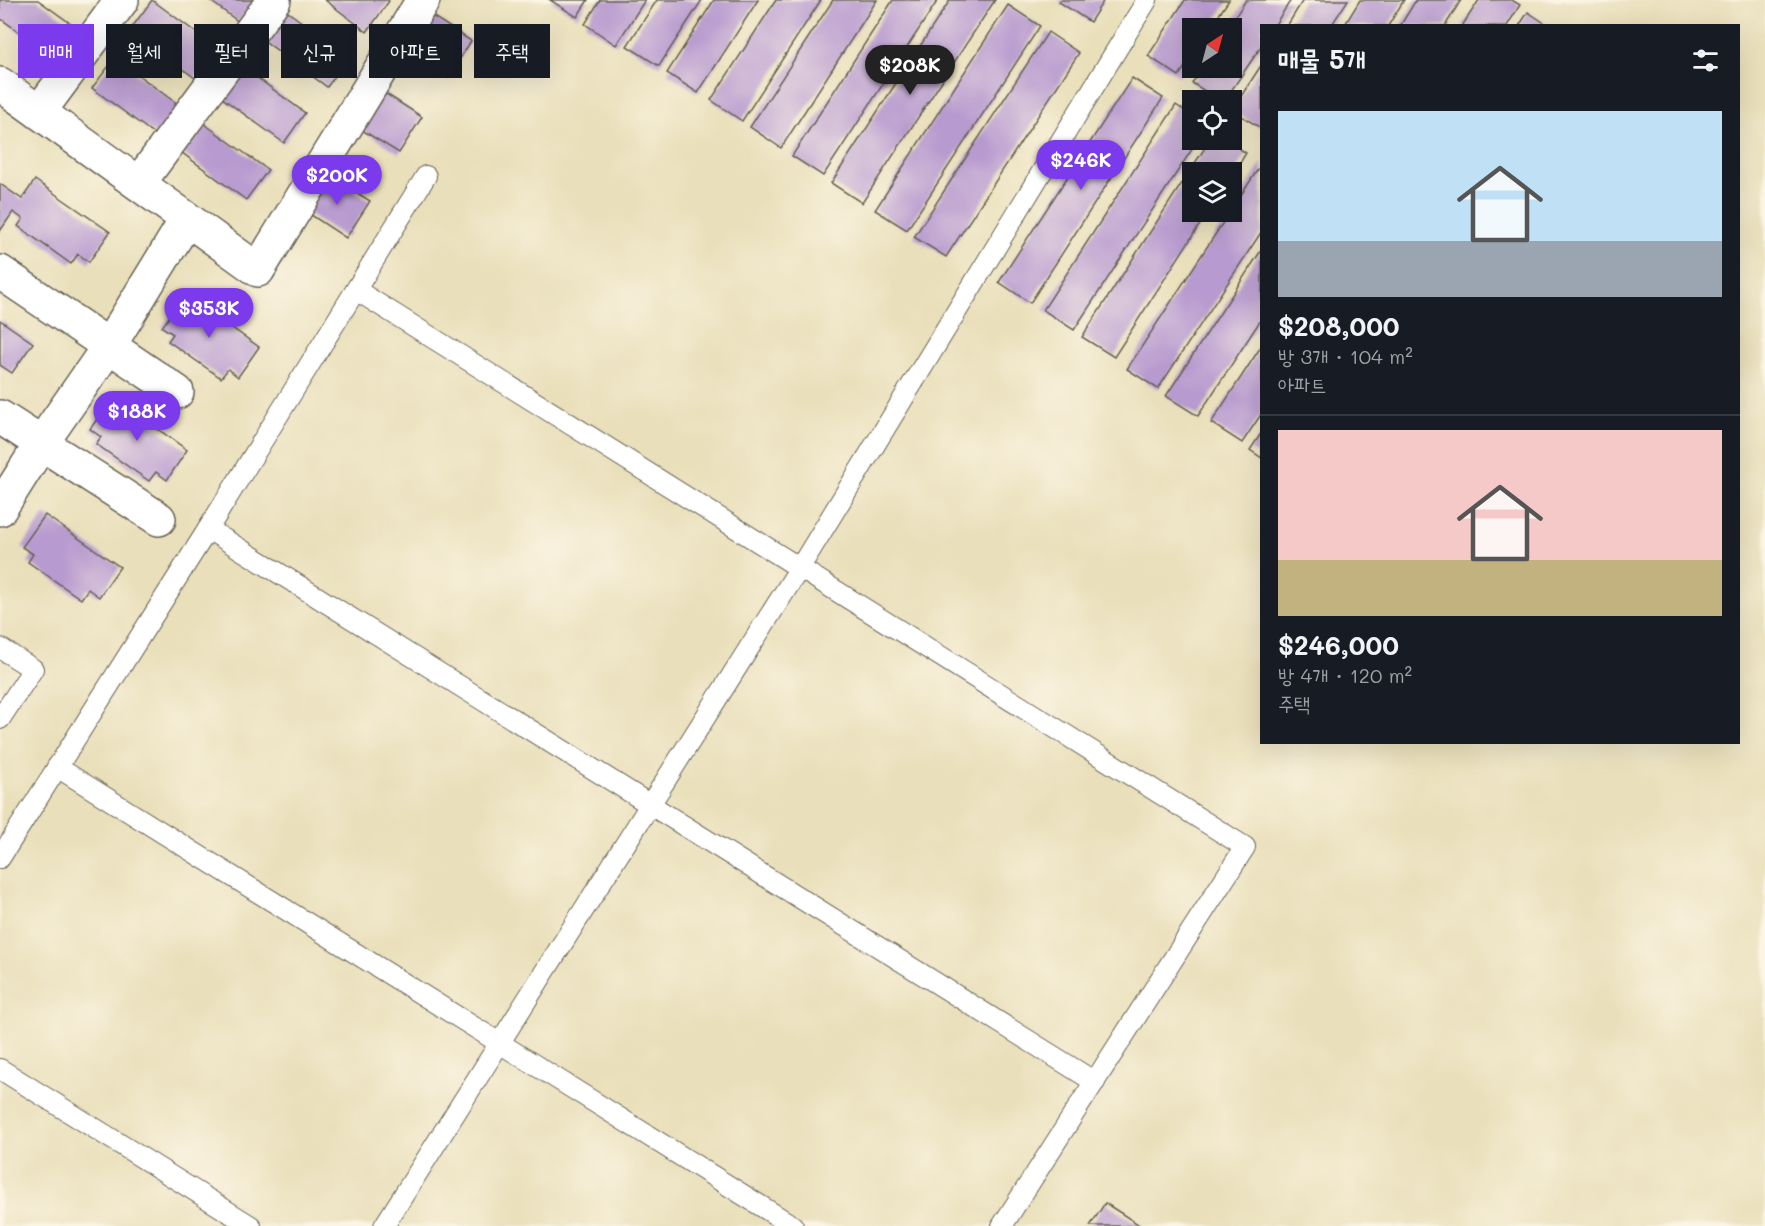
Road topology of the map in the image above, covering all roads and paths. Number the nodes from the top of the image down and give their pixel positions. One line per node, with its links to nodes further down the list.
1 (122, 0): 6 (street)
2 (274, 0): 8 (street)
3 (423, 0): 9 (street)
4 (1147, 0): 19 (lane)
5 (0, 84): 6 (street)
6 (39, 112): 8 (street)
7 (426, 176): 11 (lane)
8 (139, 183): 9 (street)
9 (187, 219): 12 (street)
10 (0, 272): 12 (street)
11 (356, 290): 18 (lane); 19 (lane)
12 (109, 346): 13 (street); 15 (street)
13 (177, 392)
14 (0, 417): 15 (street)
15 (41, 444): 16 (street); 17 (street)
16 (0, 509)
17 (159, 519)
18 (208, 529): 22 (lane); 23 (lane)
19 (799, 568): 23 (lane); 27 (lane)
20 (0, 648): 21 (lane)
21 (0, 719)
22 (57, 767): 24 (lane); 25 (lane)
23 (650, 805): 25 (lane); 27 (lane)
24 (0, 858)
25 (499, 1042): 29 (lane); 30 (lane)
26 (0, 1069): 28 (lane)
27 (1095, 1082): 31 (lane)
28 (251, 1226)
29 (384, 1226)
30 (793, 1226)
31 (1002, 1226)

